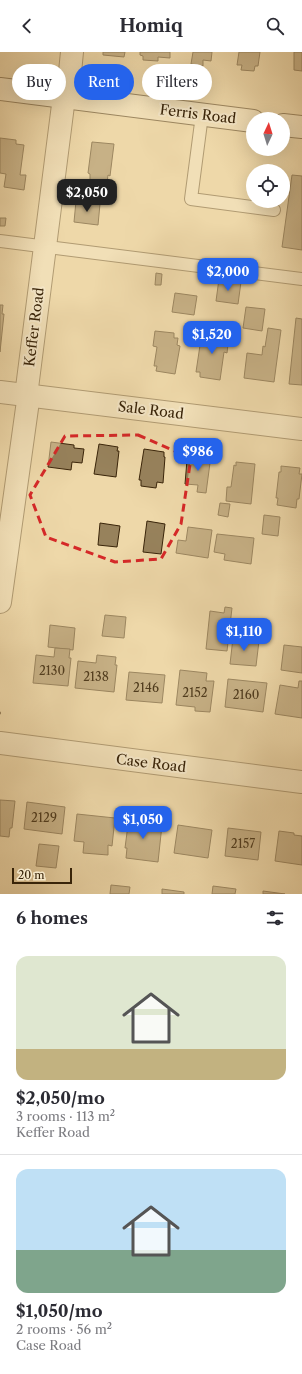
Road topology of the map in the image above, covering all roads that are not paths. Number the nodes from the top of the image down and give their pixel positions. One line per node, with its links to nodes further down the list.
1 (72, 52): 4 (street, Keffer Road)
2 (0, 89): 3 (street, Ferris Road)
3 (12, 90)
4 (66, 96)
5 (66, 98): 7 (street, Ferris Road)
6 (64, 100): 13 (street, Keffer Road)
7 (202, 115): 8 (street, Ferris Road); 11 (lane)
8 (246, 120)
9 (290, 126): 10 (street)
10 (302, 127)
11 (274, 210)
12 (0, 241): 13 (lane)
13 (43, 247): 14 (lane); 16 (street, Keffer Road)
14 (302, 279)
15 (0, 392): 16 (street, Sale Road)
16 (28, 395): 17 (street, Sale Road); 18 (street, Keffer Road)
17 (302, 429)
18 (0, 602)
19 (0, 744): 20 (street, Case Road)
20 (302, 782)

